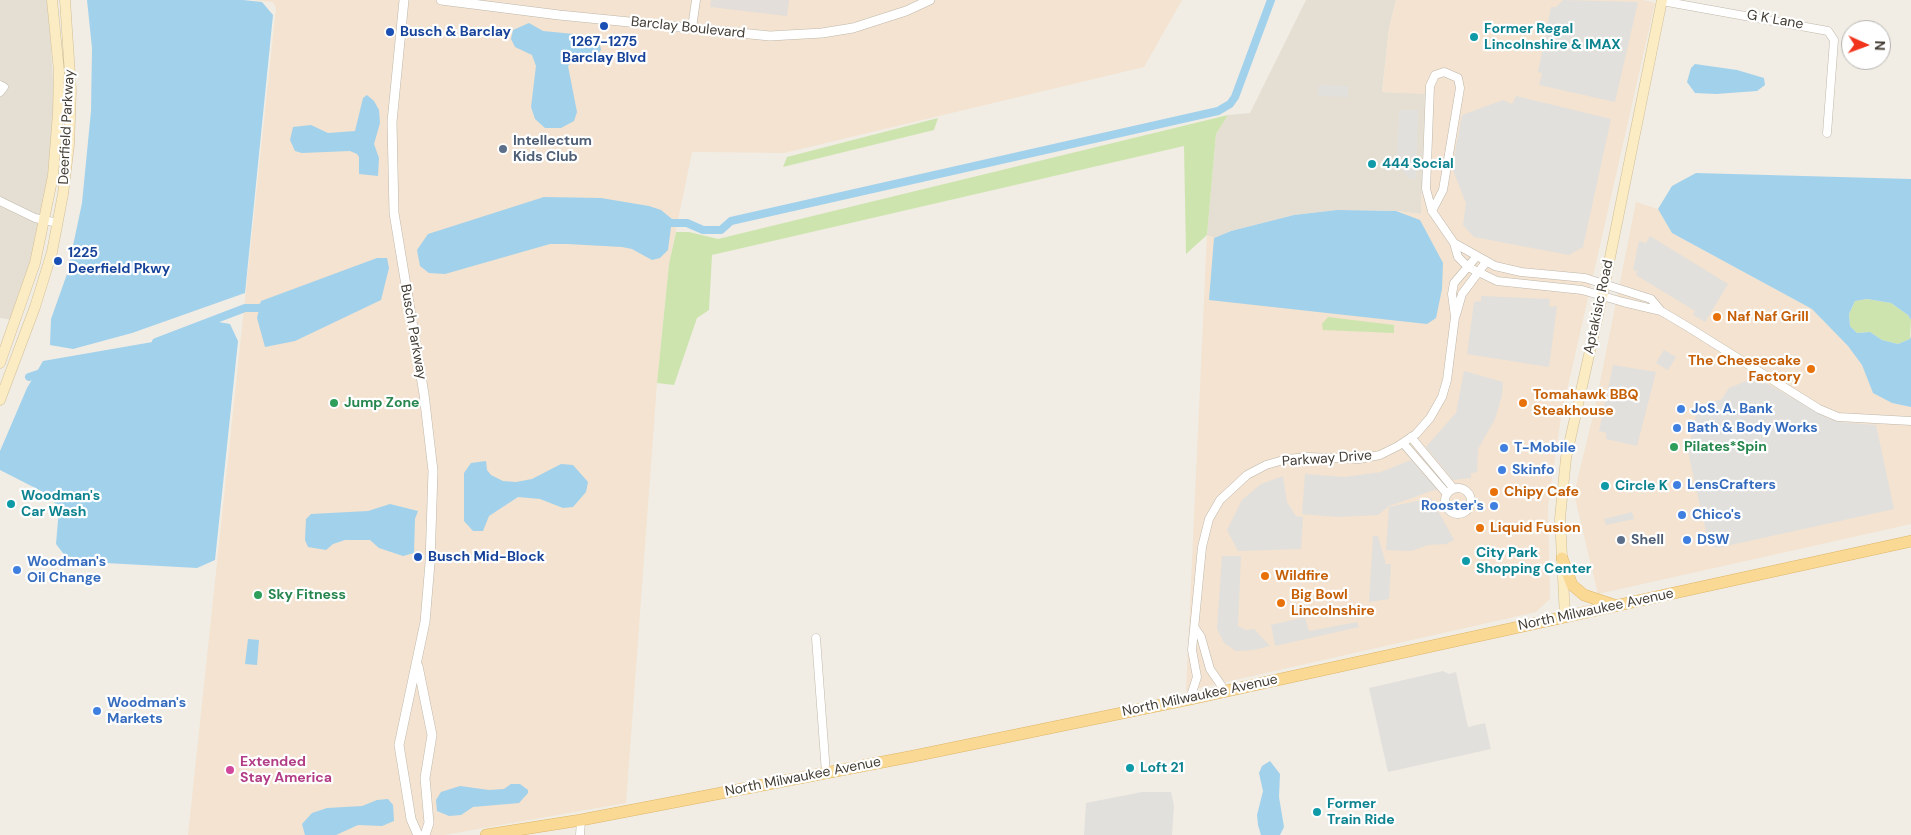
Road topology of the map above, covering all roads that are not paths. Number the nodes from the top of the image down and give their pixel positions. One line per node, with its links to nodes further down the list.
1 (52, 0): 14 (main road, Deerfield Parkway)
2 (65, 0): 15 (main road, Deerfield Parkway)
3 (404, 0): 36 (street, Busch Parkway)
4 (441, 0): 8 (street, Barclay Boulevard)
5 (696, 0): 8 (street)
6 (930, 0): 8 (street, Barclay Boulevard)
7 (1662, 1): 11 (street, G K Lane); 21 (main road, Aptakisic Road)
8 (692, 28)
9 (0, 84): 10 (street)
10 (0, 92)
11 (1826, 133)
12 (0, 201): 14 (street)
13 (1432, 211): 13 (street); 16 (street)
14 (45, 220): 15 (street); 25 (main road, Deerfield Parkway)
15 (58, 224): 26 (main road, Deerfield Parkway)
16 (1454, 242): 17 (street); 19 (street)
17 (1477, 256): 18 (street); 19 (street, Parkway Drive)
18 (1486, 262): 20 (street, Parkway Drive); 21 (street)
19 (1468, 267): 20 (street); 24 (street, Parkway Drive)
20 (1478, 272): 22 (street); 24 (street, Parkway Drive)
21 (1604, 283): 22 (main road, Aptakisic Road); 23 (street)
22 (1602, 297): 23 (street); 31 (main road, Aptakisic Road)
23 (1661, 311): 27 (street)
24 (1455, 317): 28 (street, Parkway Drive)
25 (0, 363)
26 (0, 400)
27 (1911, 421)
28 (1411, 437): 29 (street, Parkway Drive); 29 (street)
29 (1403, 443): 34 (street, Parkway Drive)
30 (1911, 540): 32 (main road, North Milwaukee Avenue)
31 (1562, 558): 32 (main road); 33 (main road, Aptakisic Road)
32 (1615, 606): 33 (main road, North Milwaukee Avenue)
33 (1564, 617): 37 (main road, North Milwaukee Avenue)
34 (1195, 628): 37 (street, Parkway Drive); 38 (street, Parkway Drive)
35 (816, 638): 39 (street)
36 (418, 664): 41 (street, Busch Parkway); 42 (street, Busch Parkway)
37 (1225, 691): 38 (main road, North Milwaukee Avenue)
38 (1190, 698): 39 (main road, North Milwaukee Avenue)
39 (826, 773): 40 (main road, North Milwaukee Avenue)
40 (581, 820): 43 (main road, North Milwaukee Avenue); 44 (street)
41 (418, 835)
42 (425, 835)
43 (486, 835)
44 (580, 835)

